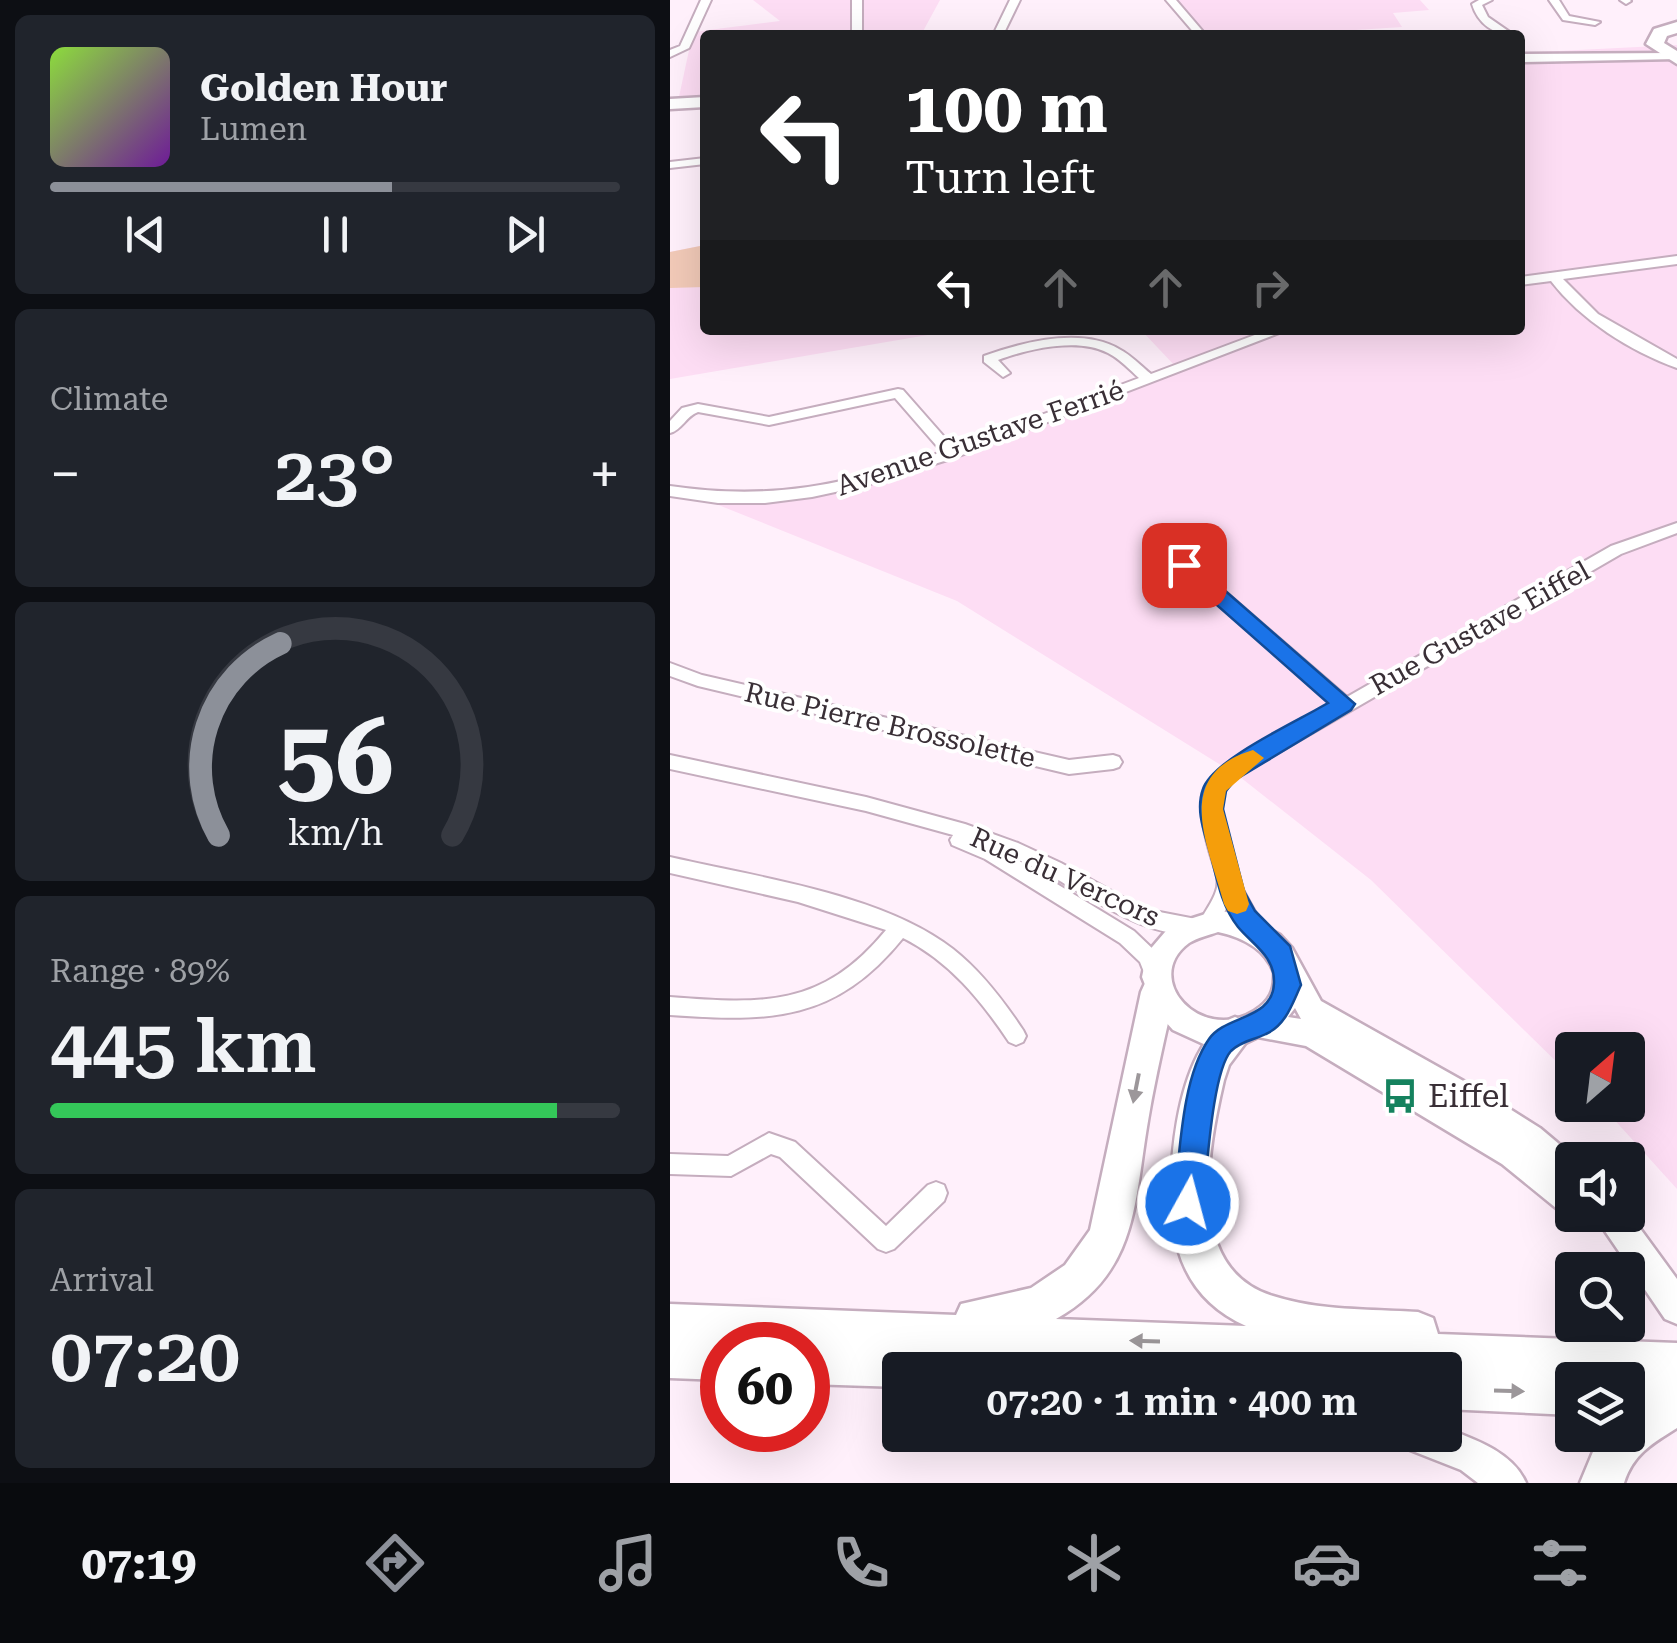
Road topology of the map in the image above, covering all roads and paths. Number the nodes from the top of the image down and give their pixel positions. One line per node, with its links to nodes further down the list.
1 (706, 0): 14 (street)
2 (857, 0): 9 (street)
3 (1015, 0): 10 (street)
4 (1172, 0): 11 (street)
5 (1488, 0): 12 (street)
6 (1554, 0): 8 (street)
7 (1676, 20): 13 (main road)
8 (1595, 22)
9 (856, 30)
10 (1000, 30)
11 (1197, 30)
12 (1500, 30)
13 (1656, 38): 15 (street); 17 (main road)
14 (670, 54)
15 (1525, 54)
16 (1525, 55): 17 (street)
17 (1674, 58)
18 (700, 100): 19 (street)
19 (670, 102)
20 (700, 161): 21 (street)
21 (670, 164)
22 (1677, 260): 23 (street)
23 (1583, 272): 24 (street); 27 (street)
24 (1554, 276): 25 (street); 27 (street)
25 (1525, 281)
26 (1525, 284): 27 (street)
27 (1584, 310): 29 (street)
28 (1267, 335): 31 (street, Avenue Gustave Ferrié)
29 (1677, 364)
30 (1004, 373): 31 (street)
31 (1149, 379): 33 (street, Avenue Gustave Ferrié)
32 (670, 430): 33 (street)
33 (951, 453): 34 (street, Avenue Gustave Ferrié)
34 (670, 491)
35 (1677, 528): 38 (street, Rue Gustave Eiffel)
36 (1184, 565): 38 (street)
37 (670, 669): 40 (street, Rue Pierre Brossolette)
38 (1344, 704): 43 (street, Rue Gustave Eiffel)
39 (670, 762): 41 (street, Rue du Vercors)
40 (1113, 762)
41 (815, 795): 44 (street, Rue du Vercors); 48 (street, Rue du Vercors)
42 (670, 865): 45 (street)
43 (1227, 877): 44 (street); 46 (street, Rue Gustave Eiffel)
44 (1204, 923): 46 (street); 48 (street)
45 (900, 928): 49 (street); 51 (street)
46 (1255, 929): 47 (street)
47 (1288, 970): 50 (street); 52 (street)
48 (1156, 984): 50 (street); 61 (main road, one-way to 61)
49 (670, 1006)
50 (1247, 1029): 54 (street); 65 (main road)
51 (1016, 1036)
52 (1555, 1160)
53 (670, 1164): 55 (street)
54 (1555, 1187)
55 (936, 1193)
56 (1605, 1232): 58 (street)
57 (1622, 1232): 58 (street)
58 (1668, 1294)
59 (670, 1324): 60 (main road)
60 (700, 1329)
61 (830, 1334)
62 (830, 1345): 65 (main road, one-way to 62)
63 (830, 1348): 64 (main road)
64 (882, 1355)
65 (1548, 1357): 68 (main road)
66 (670, 1358): 67 (main road)
67 (700, 1359)
68 (1673, 1382): 70 (main road); 72 (main road)
69 (1462, 1389): 71 (main road, one-way to 71)
70 (1645, 1391)
71 (1555, 1393)
72 (1645, 1414)
73 (1460, 1452): 75 (street)
74 (1614, 1452): 76 (main road)
75 (1508, 1483)
76 (1602, 1483)

